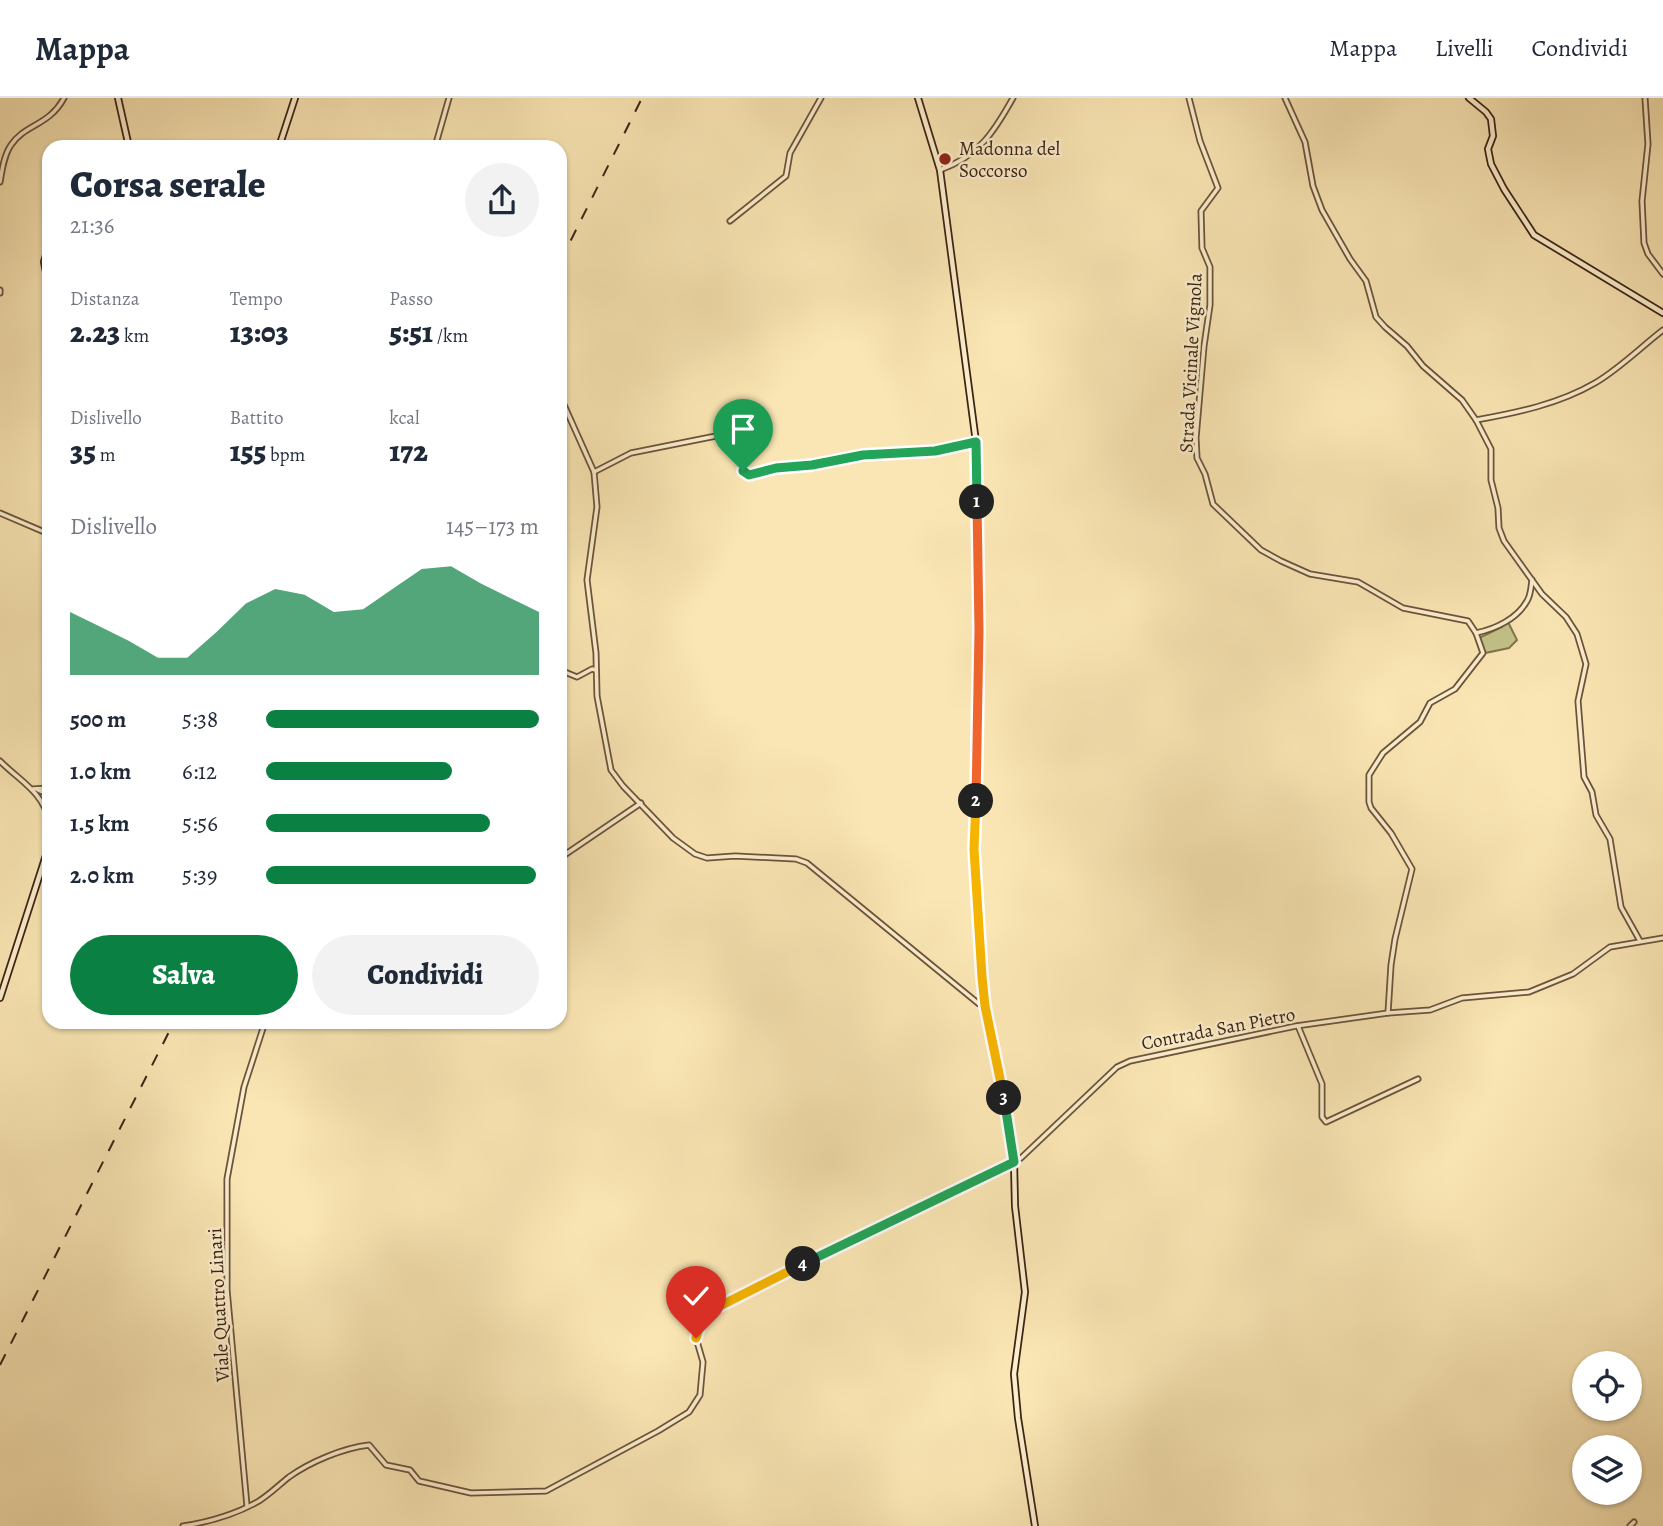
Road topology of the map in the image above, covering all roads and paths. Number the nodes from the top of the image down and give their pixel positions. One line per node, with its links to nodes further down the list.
1 (64, 98): 16 (street)
2 (118, 98): 12 (street)
3 (295, 98): 13 (street)
4 (449, 98): 14 (street)
5 (821, 98): 17 (street)
6 (918, 98): 15 (street)
7 (1013, 98): 15 (street)
8 (1189, 98): 28 (street, Strada Vicinale Vignola)
9 (1285, 98): 22 (street)
10 (1469, 98): 19 (street)
11 (1645, 98): 18 (street)
12 (128, 140)
13 (281, 140)
14 (437, 140)
15 (940, 170): 23 (street)
16 (0, 182)
17 (730, 221)
18 (1663, 274)
19 (1663, 313)
20 (1663, 330): 22 (street)
21 (567, 412): 24 (street)
22 (1476, 420): 27 (street)
23 (976, 442): 24 (street); 43 (street)
24 (594, 472): 29 (street)
25 (0, 513): 26 (street)
26 (42, 531)
27 (1532, 580): 28 (street); 41 (street)
28 (1476, 633): 44 (street)
29 (597, 671): 30 (street); 37 (street)
30 (567, 673)
31 (0, 761): 33 (street)
32 (42, 788): 33 (street)
33 (34, 789): 34 (street); 35 (street)
34 (42, 792)
35 (41, 798): 36 (street)
36 (42, 801)
37 (641, 803): 38 (street); 43 (street)
38 (567, 853)
39 (42, 869): 42 (street)
40 (1663, 938): 41 (street, Contrada San Pietro)
41 (1640, 941): 44 (street, Contrada San Pietro)
42 (0, 998)
43 (985, 1006): 48 (street)
44 (1388, 1013): 45 (street, Contrada San Pietro)
45 (1298, 1026): 47 (street); 48 (street, Contrada San Pietro)
46 (263, 1029): 49 (street, Viale Quattro Linari)
47 (1418, 1079)
48 (1014, 1162): 49 (street, Contrada San Pietro); 51 (street)
49 (247, 1506): 50 (street, Contrada San Pietro)
50 (183, 1526)
51 (1035, 1526)

